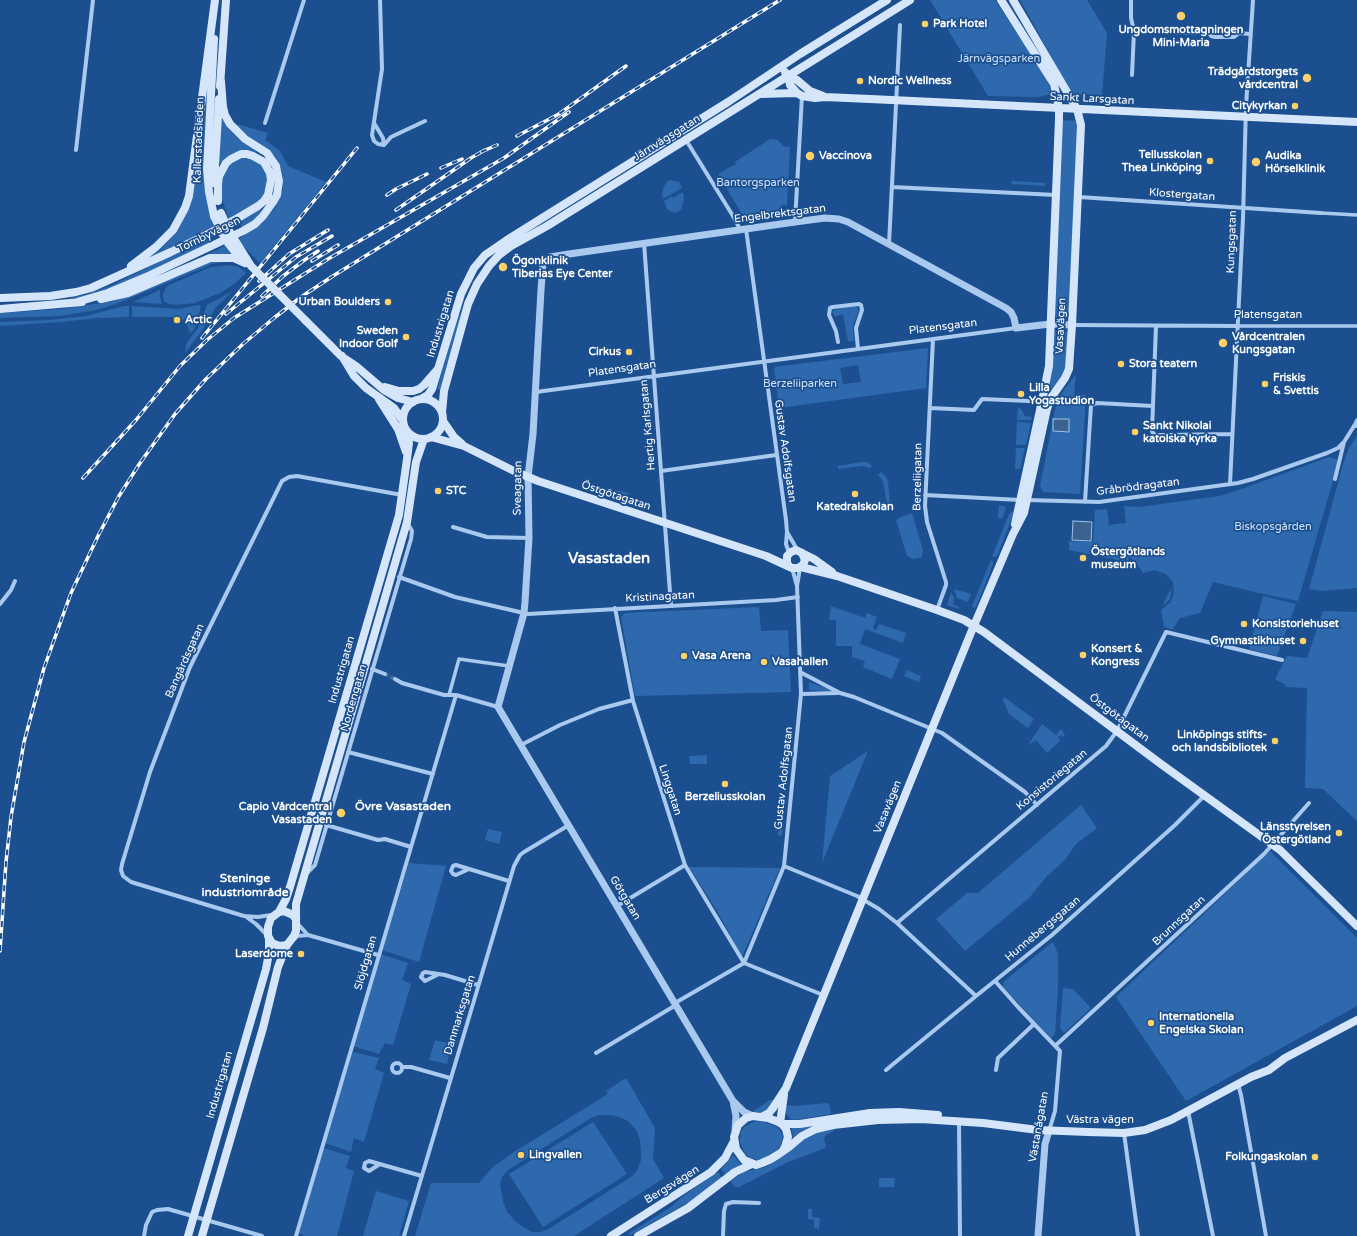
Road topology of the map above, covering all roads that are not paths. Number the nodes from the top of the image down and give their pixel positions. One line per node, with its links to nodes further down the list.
1 (93, 0): 34 (street)
2 (215, 0): 41 (main road, Kallerstadsleden); 51 (main road, Tornbyvägen)
3 (226, 0): 20 (main road, Kallerstadsleden)
4 (304, 0): 30 (street)
5 (380, 0): 31 (street)
6 (886, 0): 17 (main road, Järnvägsgatan)
7 (910, 0): 19 (main road, Järnvägsgatan)
8 (1001, 0): 25 (main road, Vasavägen)
9 (1013, 0): 26 (main road, Vasavägen)
10 (1131, 0): 13 (street)
11 (1253, 0): 16 (street, Kungsgatan)
12 (900, 25): 24 (street)
13 (1134, 31): 14 (street); 18 (street)
14 (1210, 33): 15 (street); 15 (street)
15 (1239, 33): 16 (street)
16 (1250, 34): 27 (street, Kungsgatan)
17 (781, 66): 19 (main road, Sankt Larsgatan); 47 (main road, Järnvägsgatan)
18 (1132, 75)
19 (788, 76): 21 (main road, Järnvägsgatan); 22 (main road, Sankt Larsgatan); 23 (main road, Sankt Larsgatan)
20 (221, 81): 38 (main road, Kallerstadsleden); 53 (main road, Tornbyvägen)
21 (759, 94): 22 (main road, Sankt Larsgatan); 32 (main road, Järnvägsgatan)
22 (799, 95): 23 (main road, Sankt Larsgatan); 43 (street)
23 (825, 97): 24 (main road, Sankt Larsgatan)
24 (896, 100): 25 (main road, Sankt Larsgatan); 35 (street)
25 (1059, 108): 26 (main road, Sankt Larsgatan); 36 (main road, Vasavägen)
26 (1077, 109): 27 (main road, Sankt Larsgatan); 37 (main road, Vasavägen)
27 (1246, 117): 29 (main road, Sankt Larsgatan); 39 (street, Kungsgatan)
28 (425, 121): 33 (street)
29 (1357, 122)
30 (265, 123)
31 (374, 123): 33 (street); 33 (street)
32 (686, 139): 44 (street); 55 (main road, Järnvägsgatan)
33 (384, 145)
34 (76, 150)
35 (892, 187): 36 (street); 46 (street)
36 (1056, 195): 56 (main road, Vasavägen)
37 (1078, 197): 39 (street, Klostergatan); 57 (main road, Vasavägen)
38 (218, 201): 41 (main road, Kallerstadsleden); 51 (main road, Tornbyvägen)
39 (1243, 208): 40 (street, Klostergatan); 59 (street, Kungsgatan)
40 (1321, 213): 42 (street, Klostergatan)
41 (218, 215): 48 (main road, Kallerstadsleden, bridge); 49 (main road, Kallerstadsleden, bridge)
42 (1357, 215)
43 (795, 222): 44 (street, Engelbrektsgatan); 46 (street, Engelbrektsgatan)
44 (743, 229): 45 (street, Engelbrektsgatan); 66 (street, Gustav Adolfsgatan)
45 (644, 243): 50 (street, Engelbrektsgatan); 68 (street, Hertig Karlsgatan)
46 (889, 244): 61 (street, Engelbrektsgatan)
47 (485, 255): 67 (main road, Industrigatan)
48 (243, 261): 49 (main road, Kallerstadsleden, bridge); 53 (main road, Tornbyvägen)
49 (251, 266): 65 (main road, Kallerstadsleden, bridge)
50 (542, 266): 70 (street, Sveagatan)
51 (109, 281): 52 (main road, Tornbyvägen)
52 (0, 298)
53 (78, 302): 54 (main road, Tornbyvägen)
54 (0, 309)
55 (464, 321): 76 (main road, Industrigatan)
56 (1050, 324): 57 (street, Platensgatan); 61 (street, Platensgatan); 94 (main road, Vasavägen)
57 (1072, 325): 58 (street, Platensgatan); 94 (main road, Vasavägen)
58 (1156, 326): 59 (street, Platensgatan); 74 (street)
59 (1238, 326): 60 (street, Platensgatan); 82 (street, Kungsgatan)
60 (1357, 326)
61 (1016, 328): 62 (street, Platensgatan)
62 (934, 339): 64 (street, Platensgatan); 75 (street, Berzeliigatan)
63 (838, 342): 64 (street)
64 (858, 349): 66 (street, Platensgatan)
65 (341, 356): 69 (main road, Kallerstadsleden); 71 (main road, Kallerstadsleden)
66 (763, 361): 68 (street, Platensgatan); 86 (street, Gustav Adolfsgatan)
67 (439, 369): 69 (main road); 72 (main road, Industrigatan)
68 (653, 376): 70 (street, Platensgatan); 88 (street, Hertig Karlsgatan)
69 (376, 384): 72 (main road, Kallerstadsleden)
70 (536, 392): 89 (street, Sveagatan)
71 (376, 395): 78 (main road, Kallerstadsleden); 87 (main road)
72 (417, 400): 76 (main road); 78 (main road)
73 (1029, 401): 75 (street)
74 (1153, 406): 82 (street); 95 (street)
75 (930, 408): 92 (street, Berzeliigatan)
76 (442, 412): 79 (main road)
77 (1357, 420): 80 (street)
78 (403, 421): 81 (main road)
79 (443, 421): 83 (main road); 85 (main road, Östgötagatan)
80 (1356, 426): 84 (street)
81 (408, 431): 83 (main road); 87 (main road, Industrigatan)
82 (1232, 434): 91 (street, Kungsgatan)
83 (428, 438): 85 (main road, Östgötagatan); 96 (main road, Industrigatan)
84 (1344, 442): 90 (street); 91 (street, Gråbrödragatan)
85 (464, 446): 89 (main road, Östgötagatan)
86 (776, 455): 88 (street); 99 (street, Gustav Adolfsgatan)
87 (408, 459): 93 (main road, Industrigatan)
88 (661, 471): 97 (street, Hertig Karlsgatan)
89 (528, 477): 97 (main road, Östgötagatan); 100 (street, Sveagatan)
90 (1335, 479)
91 (1230, 484): 95 (street, Gråbrödragatan)
92 (925, 494): 94 (street, Gråbrödragatan); 113 (street, Berzeliigatan)
93 (402, 495): 147 (main road, Industrigatan); 148 (street, Bangårdsgatan)
94 (1024, 500): 95 (street, Gråbrödragatan); 115 (main road, Vasavägen)
95 (1085, 502)
96 (407, 522): 106 (street, Nordengatan); 143 (main road, Industrigatan)
97 (665, 523): 103 (main road, Östgötagatan); 111 (street, Hertig Karlsgatan)
98 (452, 527): 100 (street)
99 (787, 532): 101 (street, Gustav Adolfsgatan); 102 (street, Gustav Adolfsgatan)
100 (529, 538): 114 (street, Sveagatan)
101 (800, 552): 102 (main road); 104 (main road); 105 (main road, Östgötagatan)
102 (789, 554): 103 (main road, Östgötagatan); 104 (main road)
103 (766, 556): 104 (main road, Östgötagatan)
104 (796, 567): 105 (main road, Östgötagatan); 108 (street, Gustav Adolfsgatan); 108 (street, Gustav Adolfsgatan)
105 (837, 576): 113 (main road, Östgötagatan)
106 (399, 577): 114 (street, Kristinagatan); 118 (street, Nordengatan)
107 (15, 581): 110 (street)
108 (797, 586): 109 (street, Gustav Adolfsgatan)
109 (798, 597): 111 (street, Kristinagatan); 119 (street, Gustav Adolfsgatan)
110 (0, 604)
111 (671, 606): 112 (street, Kristinagatan)
112 (615, 608): 114 (street, Kristinagatan); 126 (street, Linggatan)
113 (937, 610): 115 (main road, Östgötagatan)
114 (524, 613): 117 (street, Sveagatan)
115 (974, 625): 128 (main road, Vasavägen); 129 (main road, Östgötagatan)
116 (1282, 660): 129 (street, Konsistoriegatan)
117 (509, 666): 124 (street); 127 (street, Sveagatan)
118 (372, 669): 120 (street); 131 (street, Nordengatan)
119 (800, 672): 122 (street); 123 (street, Gustav Adolfsgatan)
120 (385, 674)
121 (395, 679): 124 (street)
122 (840, 693): 123 (street); 128 (street)
123 (801, 694): 141 (street, Gustav Adolfsgatan)
124 (449, 695): 125 (street)
125 (456, 695): 127 (street); 132 (street, Slöjdgatan)
126 (633, 700): 130 (street); 140 (street, Linggatan)
127 (498, 707): 130 (street, Götgatan)
128 (932, 728): 135 (street); 145 (main road, Vasavägen)
129 (1117, 731): 133 (main road, Östgötagatan); 135 (street, Konsistoriegatan)
130 (521, 745): 137 (street, Götgatan)
131 (348, 752): 132 (street); 136 (street, Nordengatan)
132 (432, 774): 139 (street, Slöjdgatan)
133 (1205, 795): 138 (main road, Östgötagatan); 158 (street, Hunnebergsgatan)
134 (1309, 803): 138 (street, Brunnsgatan)
135 (1037, 805): 150 (street, Konsistoriegatan)
136 (326, 825): 139 (street); 143 (street, Nordengatan)
137 (569, 826): 144 (street, Danmarksgatan); 146 (street, Götgatan)
138 (1273, 844): 151 (main road, Östgötagatan); 165 (street, Brunnsgatan)
139 (411, 846): 155 (street, Slöjdgatan)
140 (685, 865): 146 (street); 156 (street, Linggatan)
141 (784, 866): 145 (street); 156 (street, Gustav Adolfsgatan)
142 (469, 869): 144 (street)
143 (304, 876): 149 (main road, Industrigatan)
144 (509, 881): 159 (street, Danmarksgatan)
145 (862, 899): 150 (street); 160 (main road, Vasavägen)
146 (617, 906): 162 (street, Götgatan)
147 (277, 913): 148 (street); 149 (main road); 153 (main road)
148 (244, 916): 153 (street)
149 (296, 921): 152 (street); 154 (main road)
150 (897, 923): 161 (street)
151 (1357, 926)
152 (308, 935): 154 (street); 155 (street)
153 (268, 938): 154 (main road); 187 (main road, Industrigatan)
154 (289, 943): 188 (main road)
155 (378, 955): 194 (street, Slöjdgatan)
156 (744, 963): 160 (street); 162 (street)
157 (437, 975): 159 (street)
158 (995, 981): 161 (street, Hunnebergsgatan); 164 (street)
159 (478, 985): 170 (street, Danmarksgatan)
160 (823, 995): 172 (main road, Vasavägen)
161 (976, 996): 168 (street, Hunnebergsgatan)
162 (676, 1004): 166 (street); 173 (street, Götgatan)
163 (1357, 1020): 171 (main road, Västra vägen)
164 (1034, 1024): 165 (street); 169 (street)
165 (1056, 1046): 179 (street, Västanågatan)
166 (596, 1053)
167 (402, 1067): 170 (street)
168 (886, 1070)
169 (996, 1070)
170 (450, 1078): 185 (street, Danmarksgatan)
171 (1238, 1084): 174 (main road, Västra vägen); 202 (street)
172 (786, 1088): 175 (main road, Vasavägen); 177 (main road, Vasavägen)
173 (733, 1101): 175 (street, Götgatan); 181 (street, Götgatan)
174 (1188, 1111): 180 (main road, Västra vägen); 201 (street)
175 (757, 1117): 177 (main road); 181 (main road)
176 (959, 1122): 178 (main road, Västra vägen); 182 (main road, Västra vägen); 198 (street)
177 (781, 1123): 178 (main road, Västra vägen); 182 (main road)
178 (983, 1123): 179 (main road, Västra vägen)
179 (1049, 1131): 180 (main road, Västra vägen); 199 (street, Västanågatan)
180 (1124, 1133): 200 (street)
181 (734, 1138): 184 (main road); 189 (main road, Bergsvägen)
182 (782, 1152): 184 (main road)
183 (380, 1164): 185 (street)
184 (752, 1164): 196 (main road)
185 (422, 1176): 195 (street, Danmarksgatan)
186 (759, 1203): 197 (street)
187 (194, 1215): 188 (street); 190 (street); 191 (main road, Industrigatan)
188 (207, 1220): 192 (main road); 193 (street)
189 (616, 1235)
190 (144, 1236)
191 (188, 1236)
192 (202, 1236)
193 (262, 1236)
194 (296, 1236)
195 (404, 1236)
196 (638, 1236)
197 (723, 1236)
198 (960, 1236)
199 (1038, 1236)
200 (1138, 1236)
201 (1213, 1236)
202 (1266, 1236)

